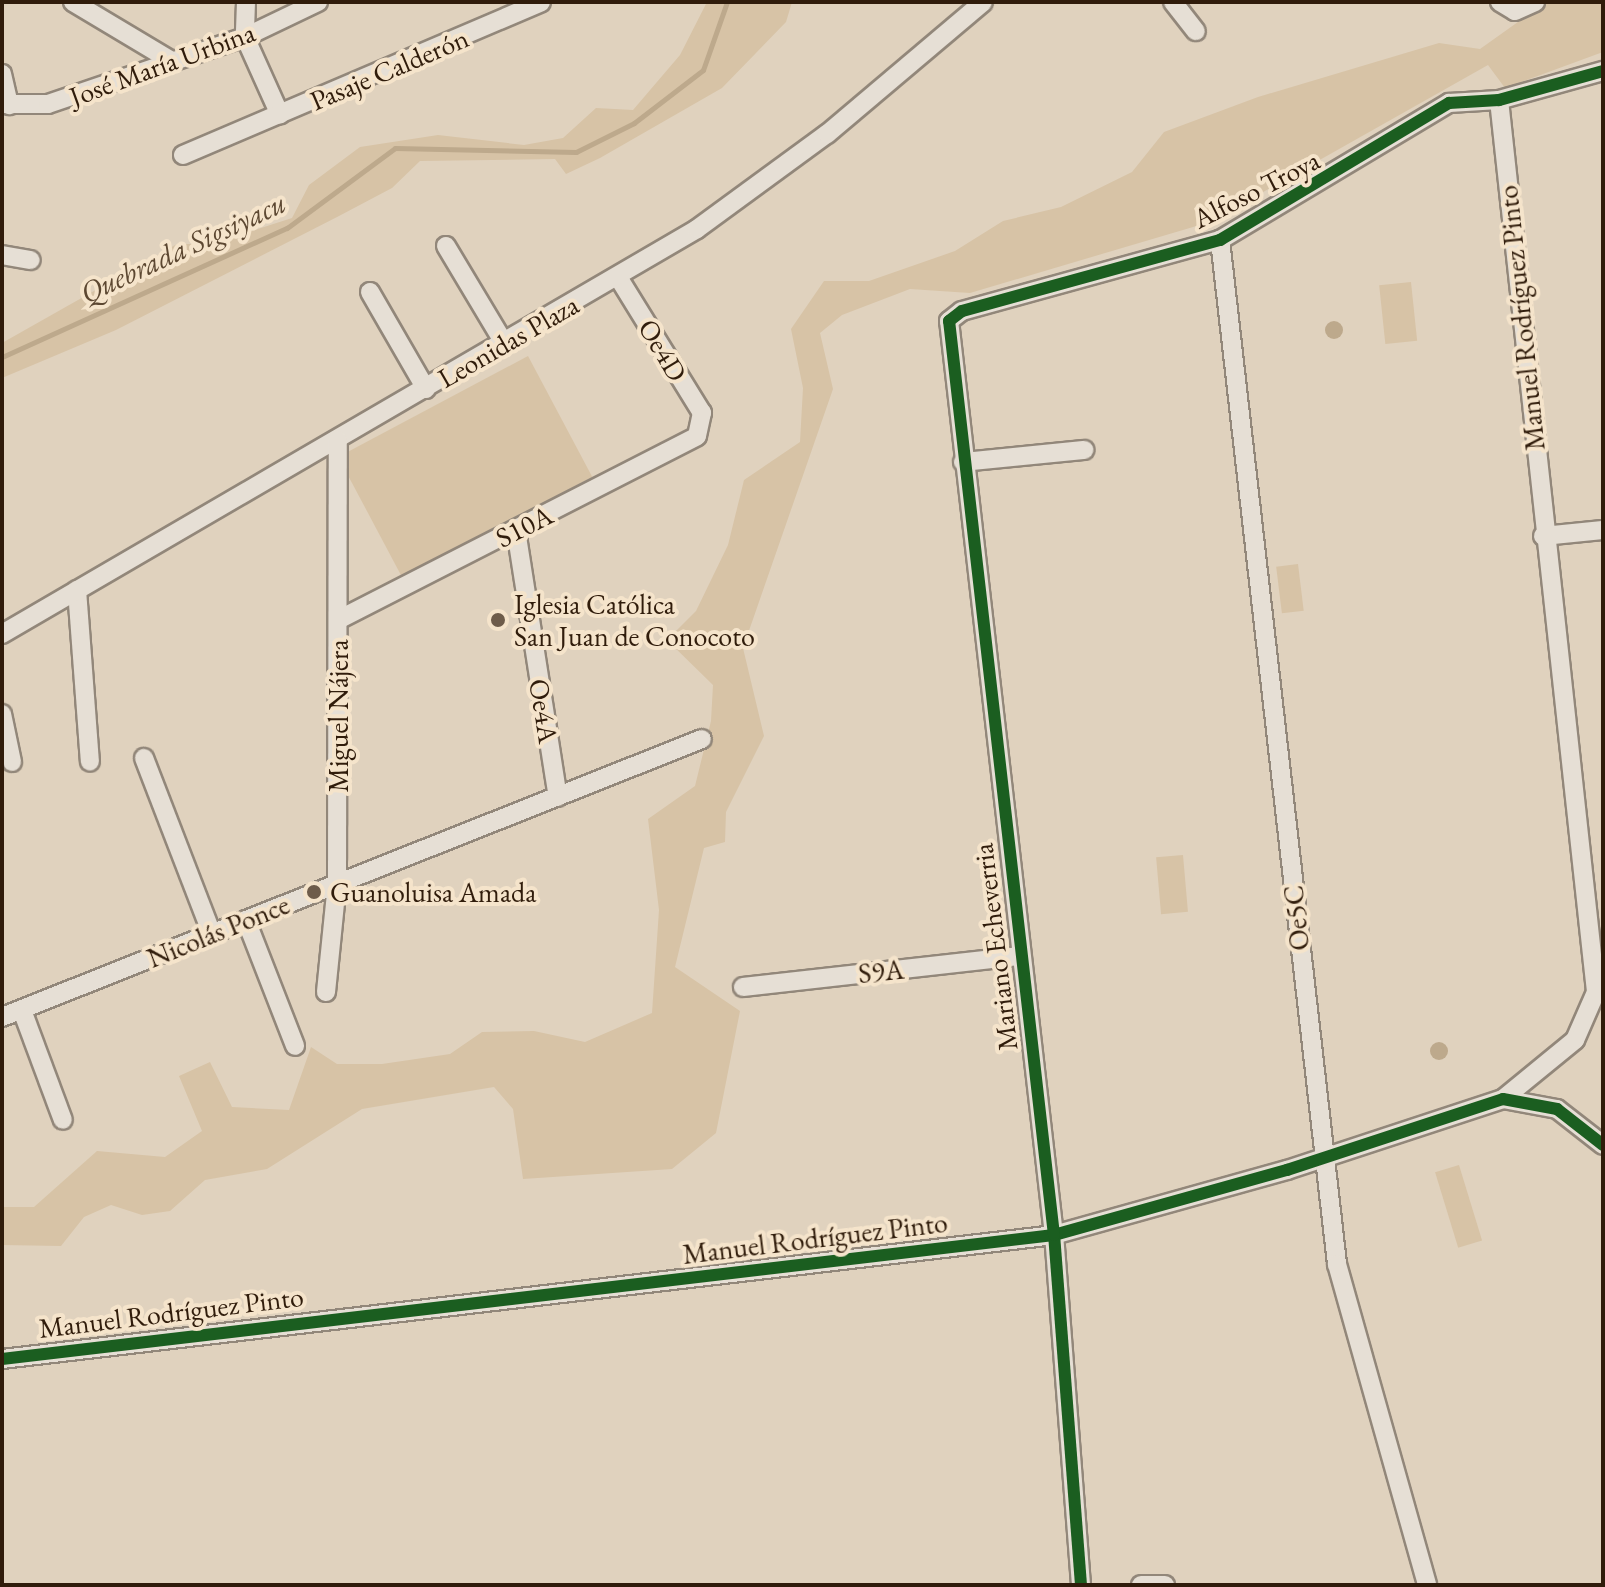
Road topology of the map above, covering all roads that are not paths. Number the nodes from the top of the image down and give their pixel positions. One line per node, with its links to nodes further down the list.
1 (73, 2): 11 (street)
2 (246, 2): 10 (street)
3 (318, 2): 10 (street, José María Urbina)
4 (541, 2): 16 (street, Pasaje Calderón)
5 (983, 2): 22 (street, Leonidas Plaza)
6 (1173, 2): 9 (street)
7 (1500, 2): 8 (street)
8 (1535, 2)
9 (1196, 31)
10 (245, 37): 11 (street, José María Urbina); 16 (street)
11 (170, 60): 15 (street, José María Urbina)
12 (1603, 71): 14 (street, Alfoso Troya)
13 (2, 74): 15 (street)
14 (1499, 100): 18 (street, Alfoso Troya); 33 (street, Manuel Rodríguez Pinto)
15 (6, 104)
16 (280, 115): 17 (street, Pasaje Calderón)
17 (183, 155)
18 (1220, 240): 24 (street, Alfoso Troya); 56 (street, Oe5C)
19 (446, 246): 25 (street)
20 (2, 255): 21 (street)
21 (31, 260)
22 (618, 277): 25 (street, Leonidas Plaza); 27 (street, Oe4D)
23 (370, 292): 26 (street)
24 (962, 311): 30 (street, Mariano Echeverria)
25 (504, 343): 26 (street, Leonidas Plaza)
26 (426, 389): 28 (street, Leonidas Plaza)
27 (705, 425): 31 (street, S10A)
28 (338, 440): 34 (street, Leonidas Plaza); 35 (street, Miguel Nájera)
29 (1084, 450): 30 (street)
30 (963, 462): 47 (street, Mariano Echeverria)
31 (516, 530): 35 (street, S10A); 42 (street, Oe4A)
32 (1603, 530): 33 (street)
33 (1543, 536): 45 (street, Manuel Rodríguez Pinto)
34 (77, 590): 36 (street, Leonidas Plaza); 41 (street)
35 (338, 620): 43 (street, Miguel Nájera)
36 (2, 634)
37 (2, 714): 40 (street)
38 (702, 739): 42 (street, Nicolás Ponce)
39 (144, 758): 46 (street)
40 (12, 762)
41 (90, 762)
42 (558, 797): 43 (street, Nicolás Ponce)
43 (337, 883): 44 (street, Nicolás Ponce); 49 (street, Miguel Nájera)
44 (246, 920): 46 (street, Nicolás Ponce); 52 (street)
45 (1596, 931): 53 (street, Manuel Rodríguez Pinto)
46 (211, 932): 50 (street, Nicolás Ponce)
47 (1020, 956): 48 (street, S9A); 57 (street, Mariano Echeverria)
48 (743, 987)
49 (326, 992)
50 (22, 1010): 51 (street, Nicolás Ponce); 54 (street)
51 (2, 1017)
52 (295, 1046)
53 (1503, 1099): 55 (street, Manuel Rodríguez Pinto); 56 (street, Manuel Rodríguez Pinto)
54 (63, 1120)
55 (1603, 1145)
56 (1323, 1158): 57 (street, Manuel Rodríguez Pinto); 62 (street, Oe5C)
57 (1054, 1235): 58 (street, Manuel Rodríguez Pinto); 59 (street, Mariano Echeverria)
58 (2, 1359)
59 (1081, 1585)
60 (1141, 1585): 61 (street)
61 (1165, 1585)
62 (1427, 1585)

